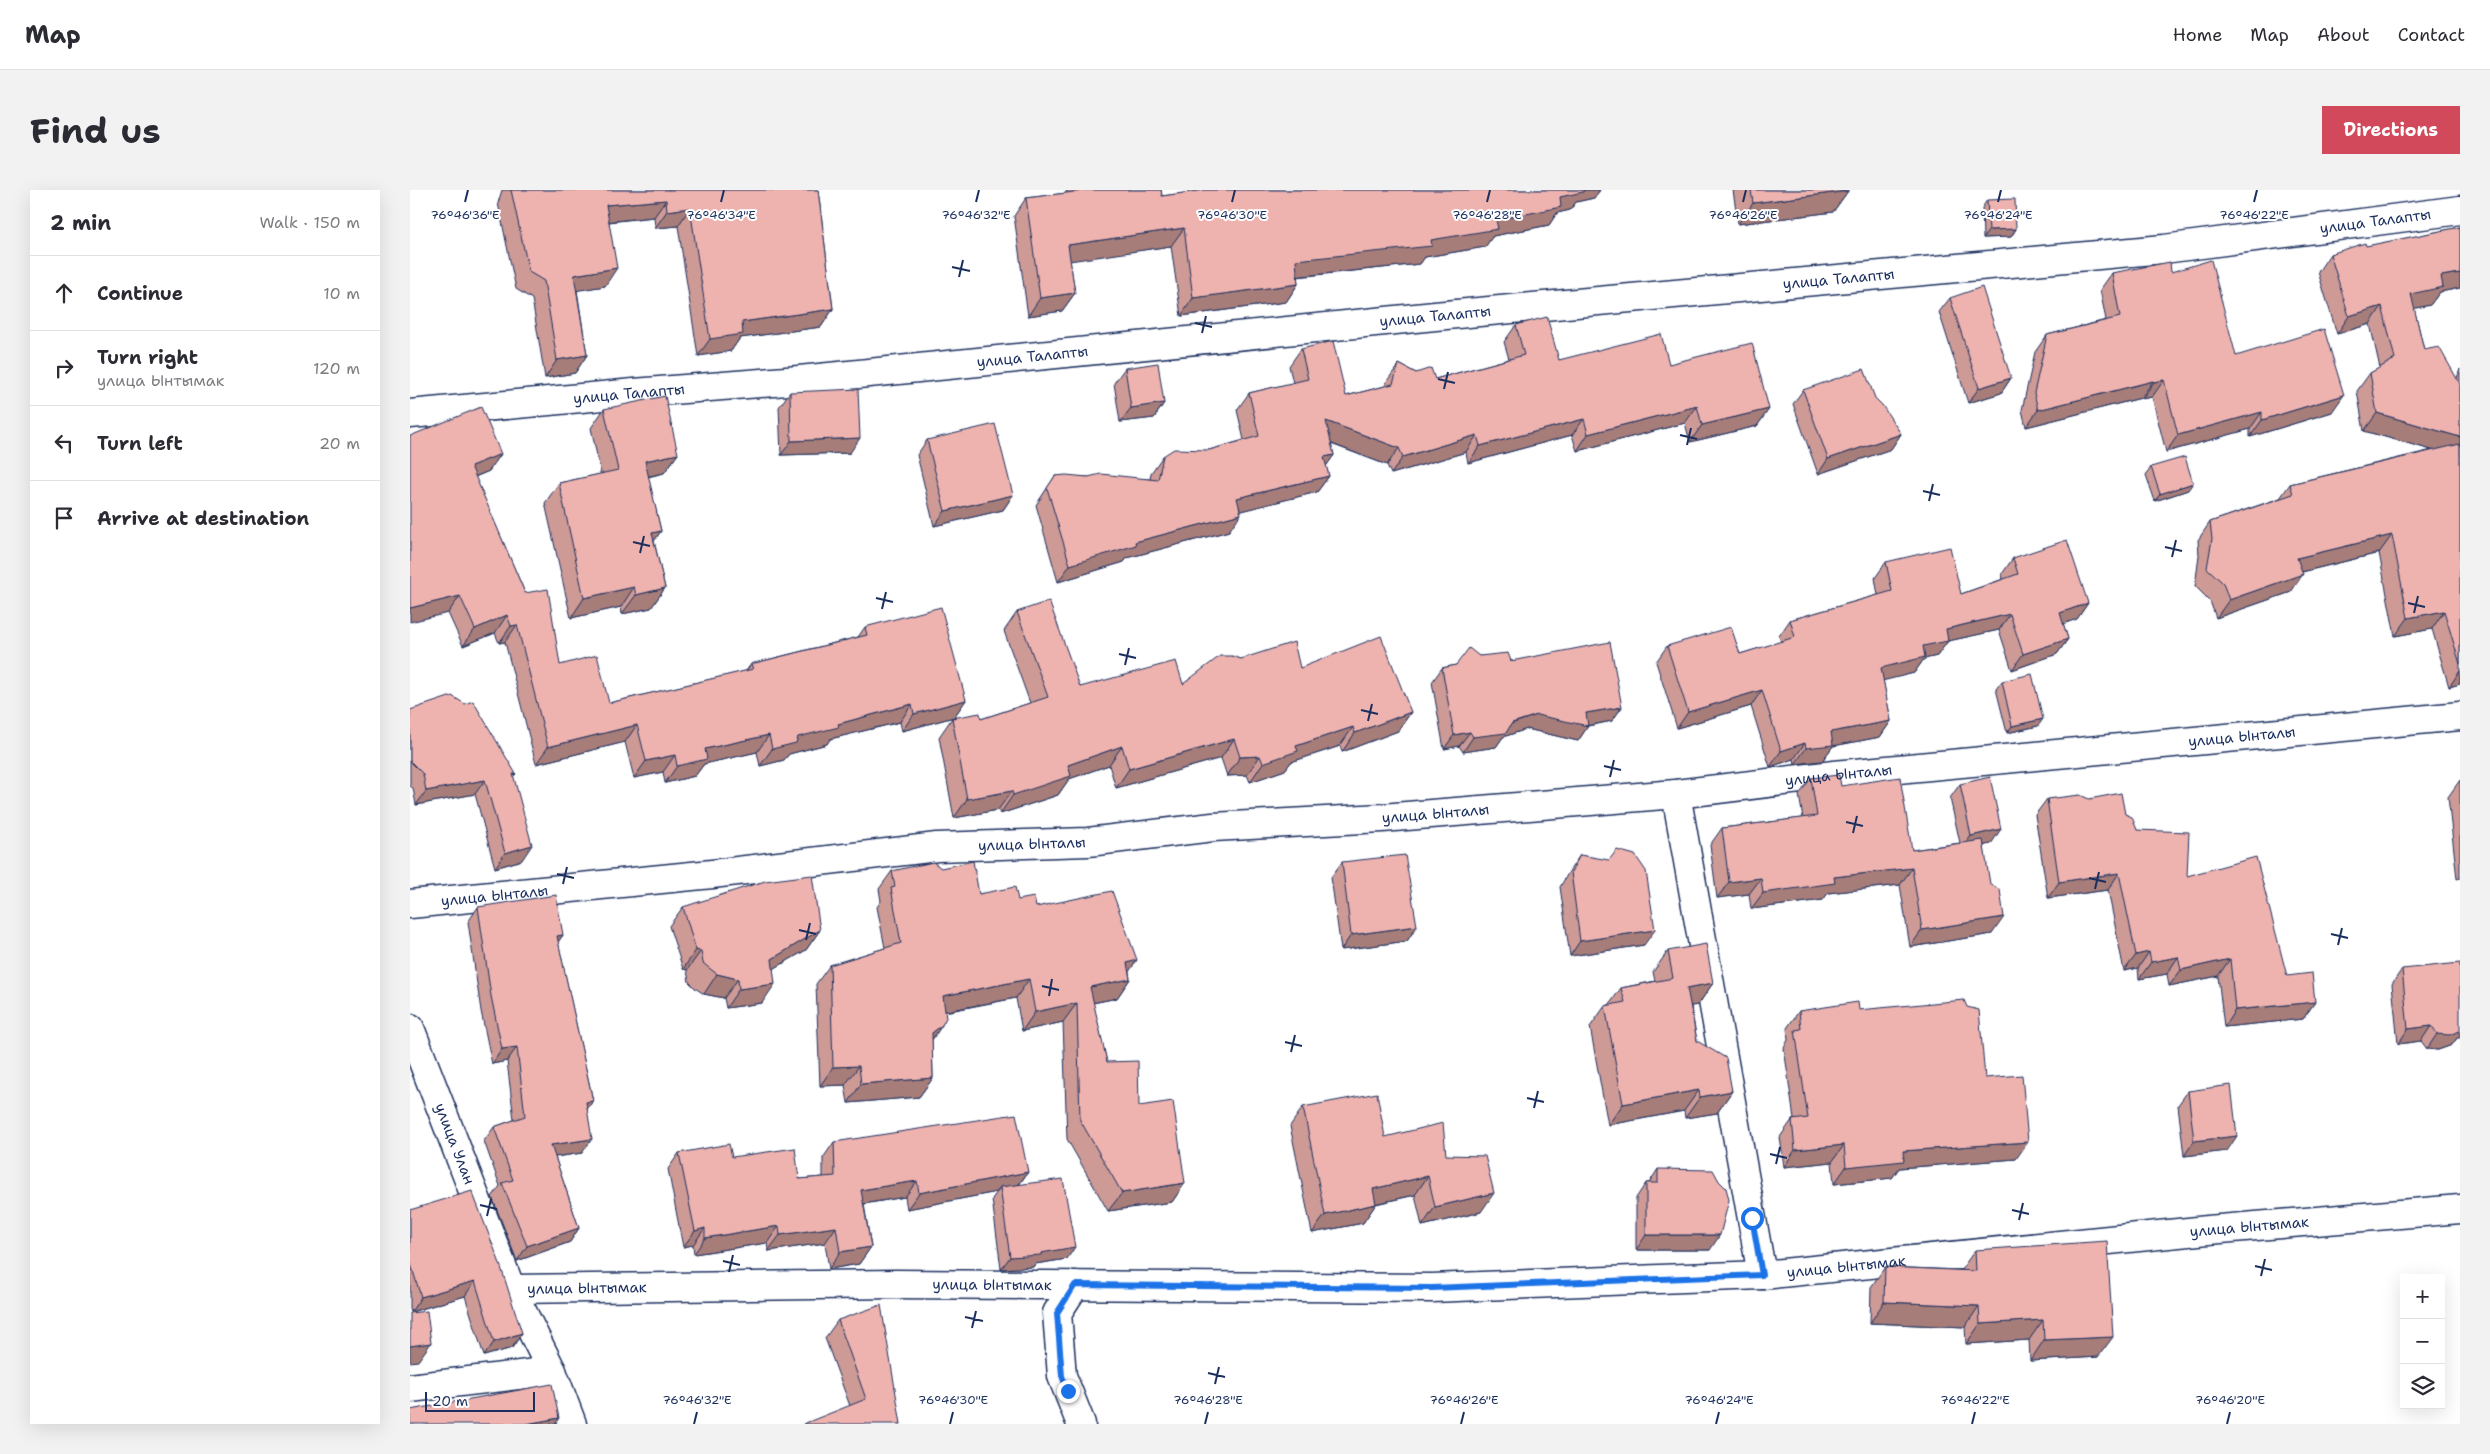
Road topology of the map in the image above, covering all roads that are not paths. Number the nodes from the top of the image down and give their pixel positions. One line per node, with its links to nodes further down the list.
1 (2460, 210): 2 (street, улица Талапты)
2 (410, 414)
3 (2460, 716): 4 (street, улица Ынталы)
4 (1676, 794): 5 (street, улица Ынталы); 8 (street)
5 (410, 904)
6 (410, 1028): 10 (street, улица Улан)
7 (2460, 1209): 8 (street, улица Ынтымак)
8 (1762, 1275): 9 (street, улица Ынтымак)
9 (1075, 1285): 10 (street, улица Ынтымак); 14 (street)
10 (511, 1289): 11 (street, улица Улан)
11 (552, 1371): 12 (street); 13 (street, улица Улан)
12 (410, 1388)
13 (572, 1424)
14 (1081, 1424)

